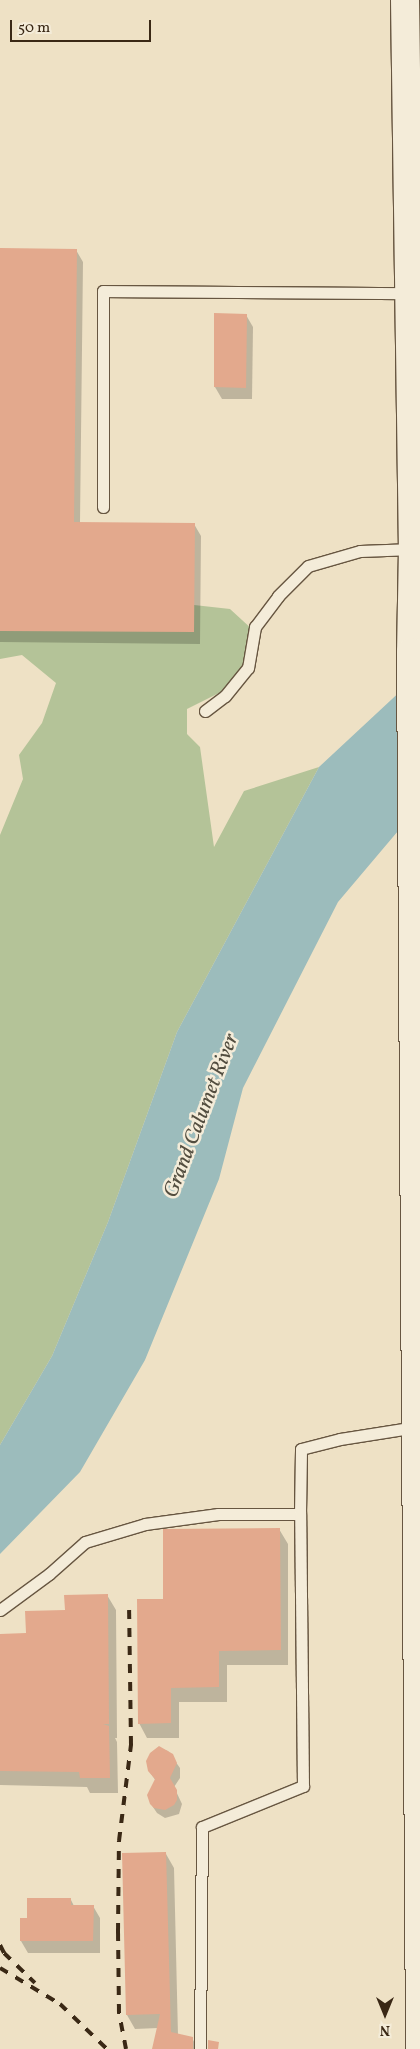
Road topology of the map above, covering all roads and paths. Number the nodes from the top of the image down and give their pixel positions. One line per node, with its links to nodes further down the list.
1 (405, 0): 2 (main road)
2 (408, 293): 3 (lane); 4 (main road)
3 (103, 507)
4 (413, 549): 5 (lane); 6 (main road)
5 (205, 711)
6 (416, 1427): 7 (lane); 10 (main road)
7 (300, 1514): 8 (lane); 9 (lane)
8 (0, 1610)
9 (200, 2049)
10 (420, 2049)

